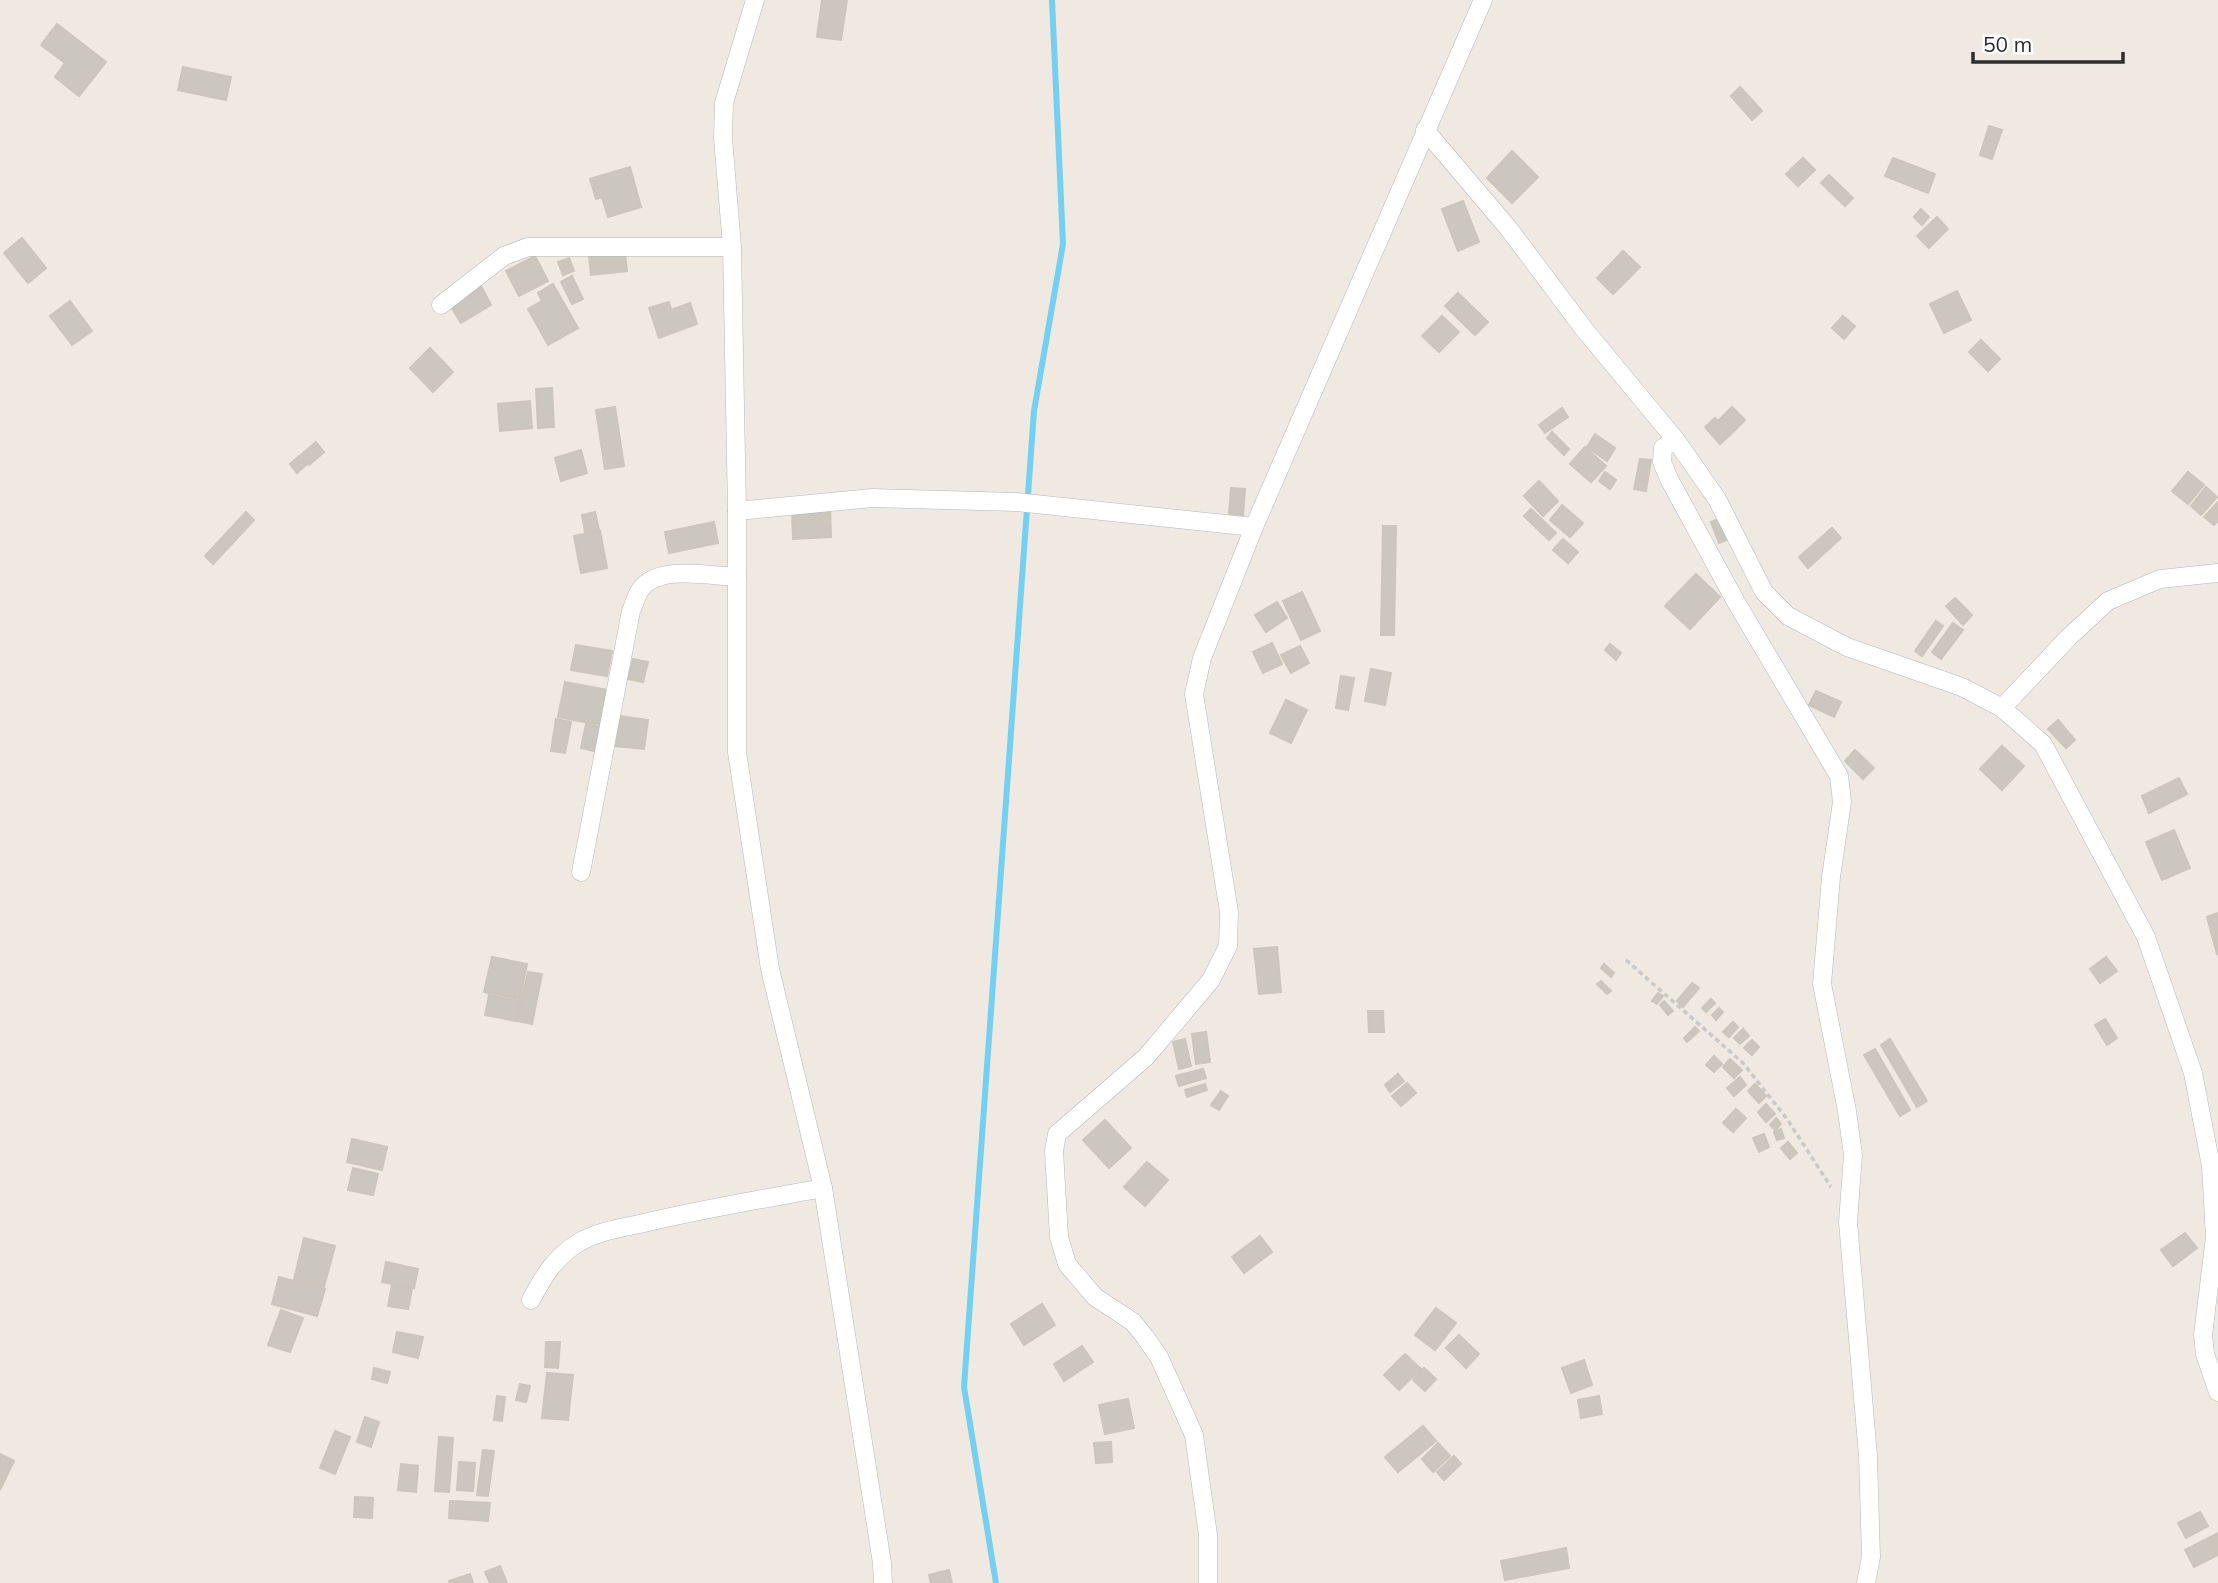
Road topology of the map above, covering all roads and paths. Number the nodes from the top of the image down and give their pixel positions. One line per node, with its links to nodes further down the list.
1 (755, 0): 4 (street)
2 (1483, 0): 3 (street)
3 (1425, 130): 6 (street); 8 (street)
4 (732, 247): 5 (street); 7 (street)
5 (442, 304)
6 (1675, 439): 11 (street); 15 (street)
7 (737, 511): 8 (street); 10 (street)
8 (1254, 527): 20 (street)
9 (2218, 573): 11 (street)
10 (737, 577): 12 (street); 14 (street)
11 (2002, 708): 16 (street)
12 (581, 872)
13 (1626, 960): 15 (path)
14 (823, 1188): 17 (street); 19 (street)
15 (1849, 1215): 21 (street)
16 (2216, 1239): 18 (street)
17 (531, 1300)
18 (2218, 1392)
19 (883, 1583)
20 (1208, 1583)
21 (1866, 1583)

